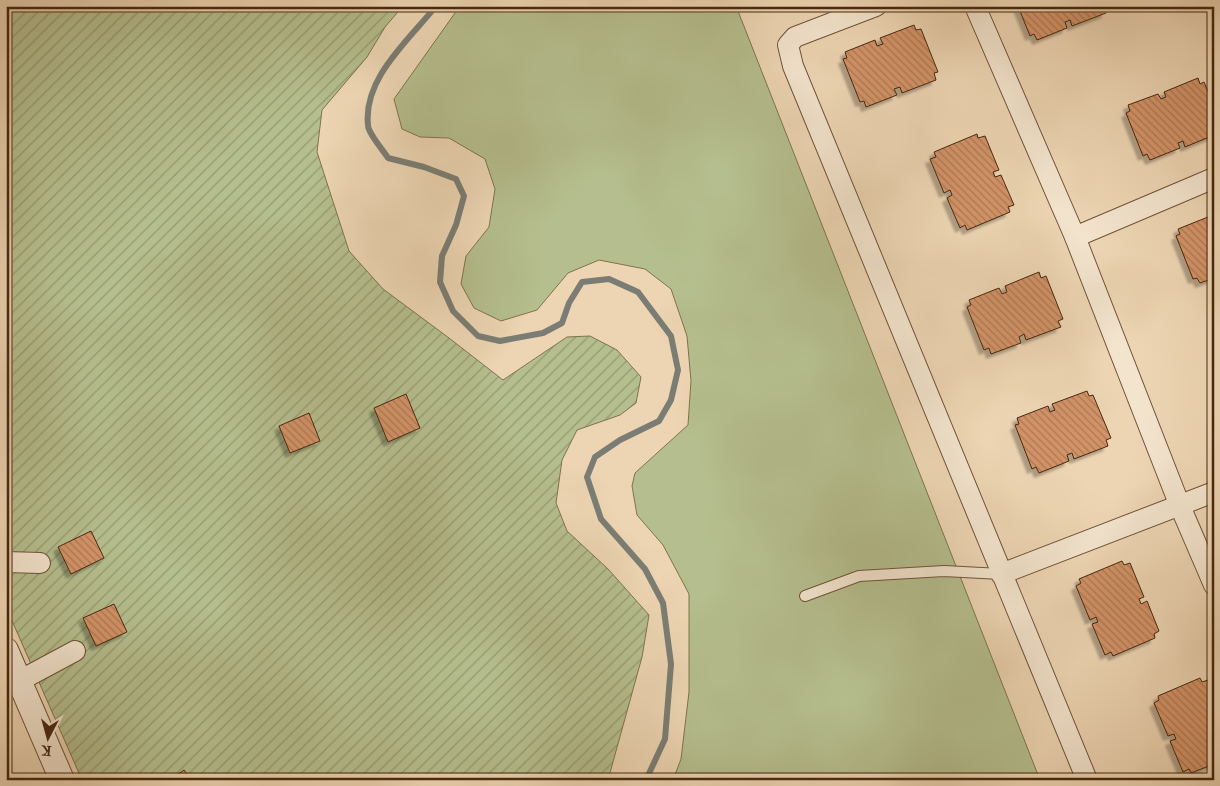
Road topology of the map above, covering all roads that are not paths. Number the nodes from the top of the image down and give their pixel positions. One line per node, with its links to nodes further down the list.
1 (876, 6): 9 (street)
2 (975, 6): 4 (street)
3 (1214, 178): 4 (street)
4 (1075, 237): 6 (street)
5 (1214, 492): 6 (street)
6 (1180, 506): 9 (street); 10 (street)
7 (6, 562): 8 (street)
8 (40, 563)
9 (1001, 574): 11 (lane); 16 (street)
10 (1214, 585)
11 (805, 596)
12 (6, 650): 14 (street)
13 (75, 651): 14 (street)
14 (19, 681): 15 (street)
15 (62, 780)
16 (1087, 780)

